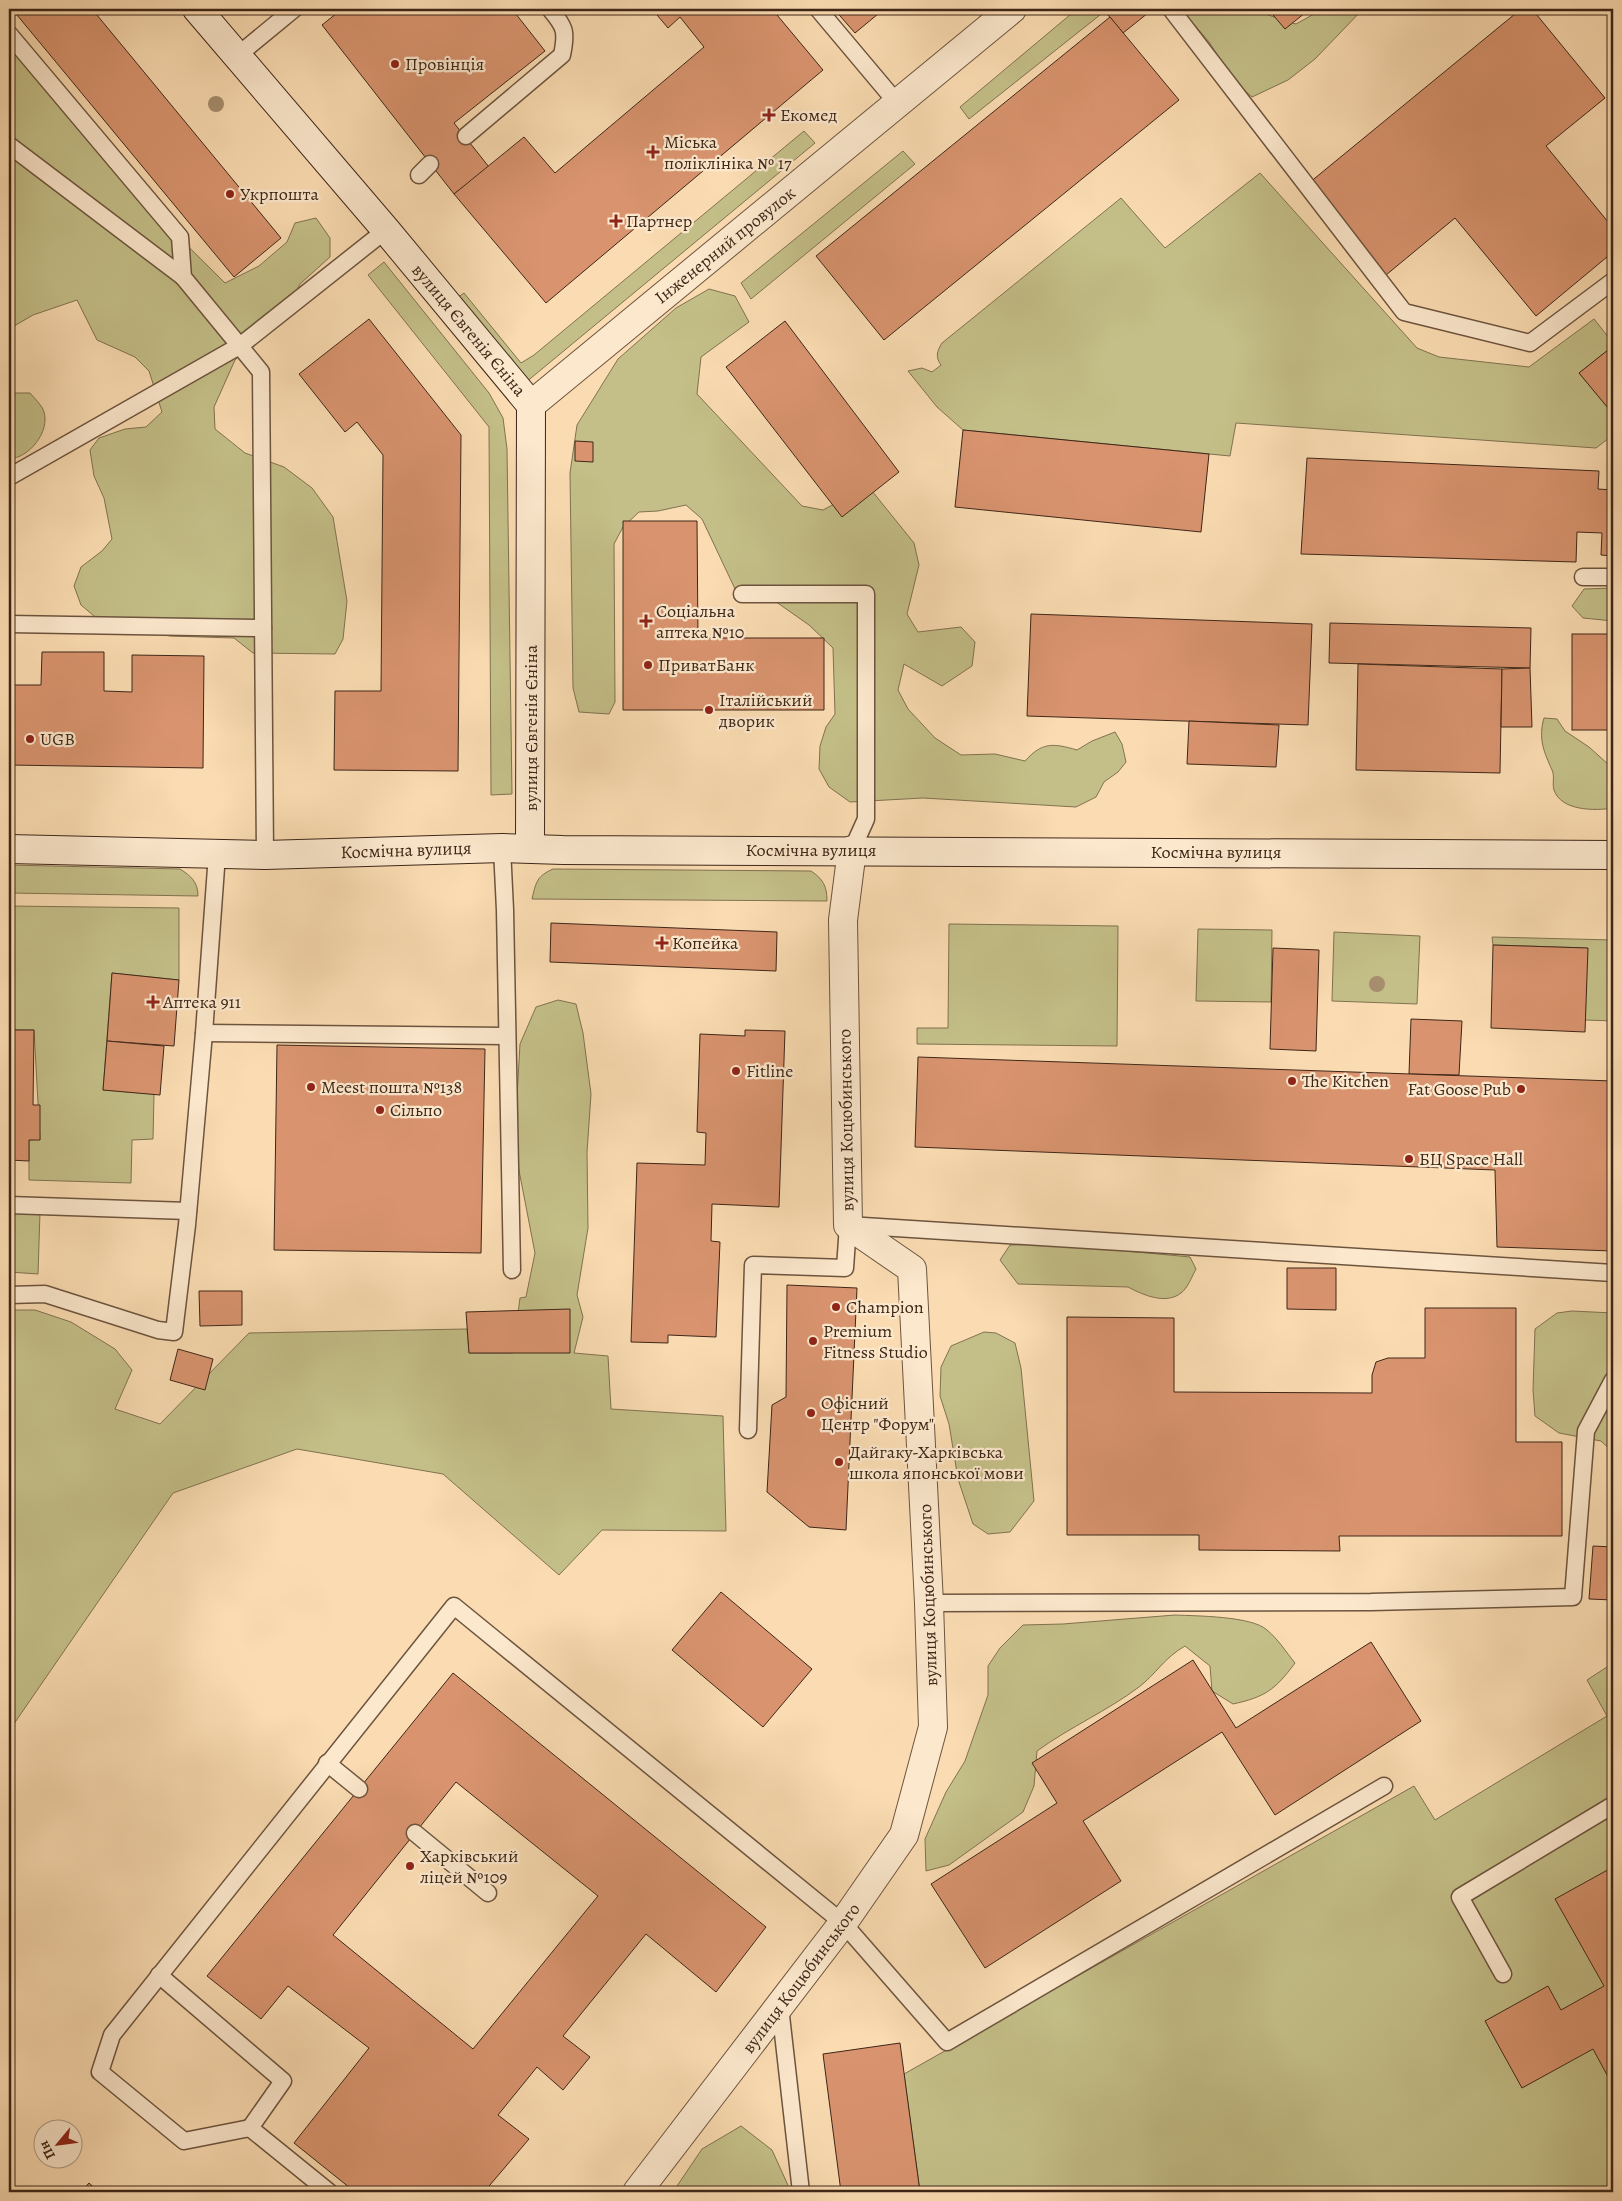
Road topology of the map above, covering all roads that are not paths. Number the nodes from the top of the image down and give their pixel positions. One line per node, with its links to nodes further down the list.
1 (197, 9): 8 (street, вулиця Євгенія Єніна)
2 (294, 9): 8 (lane)
3 (550, 9): 10 (lane)
4 (818, 9): 9 (lane)
5 (1012, 9): 9 (street, Інженерний провулок)
6 (1171, 9): 14 (lane)
7 (9, 34): 13 (lane)
8 (237, 56): 12 (street, вулиця Євгенія Єніна)
9 (897, 103): 16 (street, Інженерний провулок)
10 (466, 136)
11 (9, 145): 13 (lane)
12 (386, 230): 15 (lane); 16 (street, вулиця Євгенія Єніна)
13 (183, 277): 15 (lane)
14 (1613, 281)
15 (241, 345): 17 (lane); 22 (lane)
16 (530, 405): 24 (street, вулиця Євгенія Єніна)
17 (9, 478)
18 (1583, 577): 19 (lane)
19 (1613, 577)
20 (742, 594): 26 (lane)
21 (9, 624): 22 (lane)
22 (263, 628): 28 (lane)
23 (502, 848): 24 (street, Космічна вулиця); 28 (street, Космічна вулиця); 31 (lane)
24 (530, 848): 26 (street, Космічна вулиця)
25 (9, 850): 27 (street, Космічна вулиця)
26 (852, 850): 29 (street, Космічна вулиця); 34 (street, вулиця Коцюбинського)
27 (216, 854): 28 (street, Космічна вулиця); 30 (lane)
28 (265, 854)
29 (1613, 855)
30 (204, 1033): 31 (lane); 33 (lane)
31 (508, 1036): 35 (lane)
32 (9, 1205): 33 (lane)
33 (188, 1211): 37 (lane)
34 (848, 1225): 36 (lane); 39 (lane); 40 (street, вулиця Коцюбинського)
35 (512, 1270)
36 (1613, 1273)
37 (9, 1295)
38 (1613, 1380): 40 (lane)
39 (748, 1430)
40 (929, 1603): 47 (street, вулиця Коцюбинського)
41 (327, 1763): 43 (lane); 47 (lane); 49 (lane)
42 (1384, 1786): 47 (lane)
43 (359, 1789)
44 (1613, 1805): 48 (lane)
45 (415, 1834): 46 (lane)
46 (488, 1892)
47 (843, 1924): 50 (street, вулиця Коцюбинського)
48 (1503, 1974)
49 (159, 1975): 51 (lane); 51 (lane)
50 (780, 2007): 53 (street, вулиця Коцюбинського); 54 (lane)
51 (250, 2128): 52 (lane)
52 (329, 2192)
53 (637, 2192)
54 (801, 2192)

